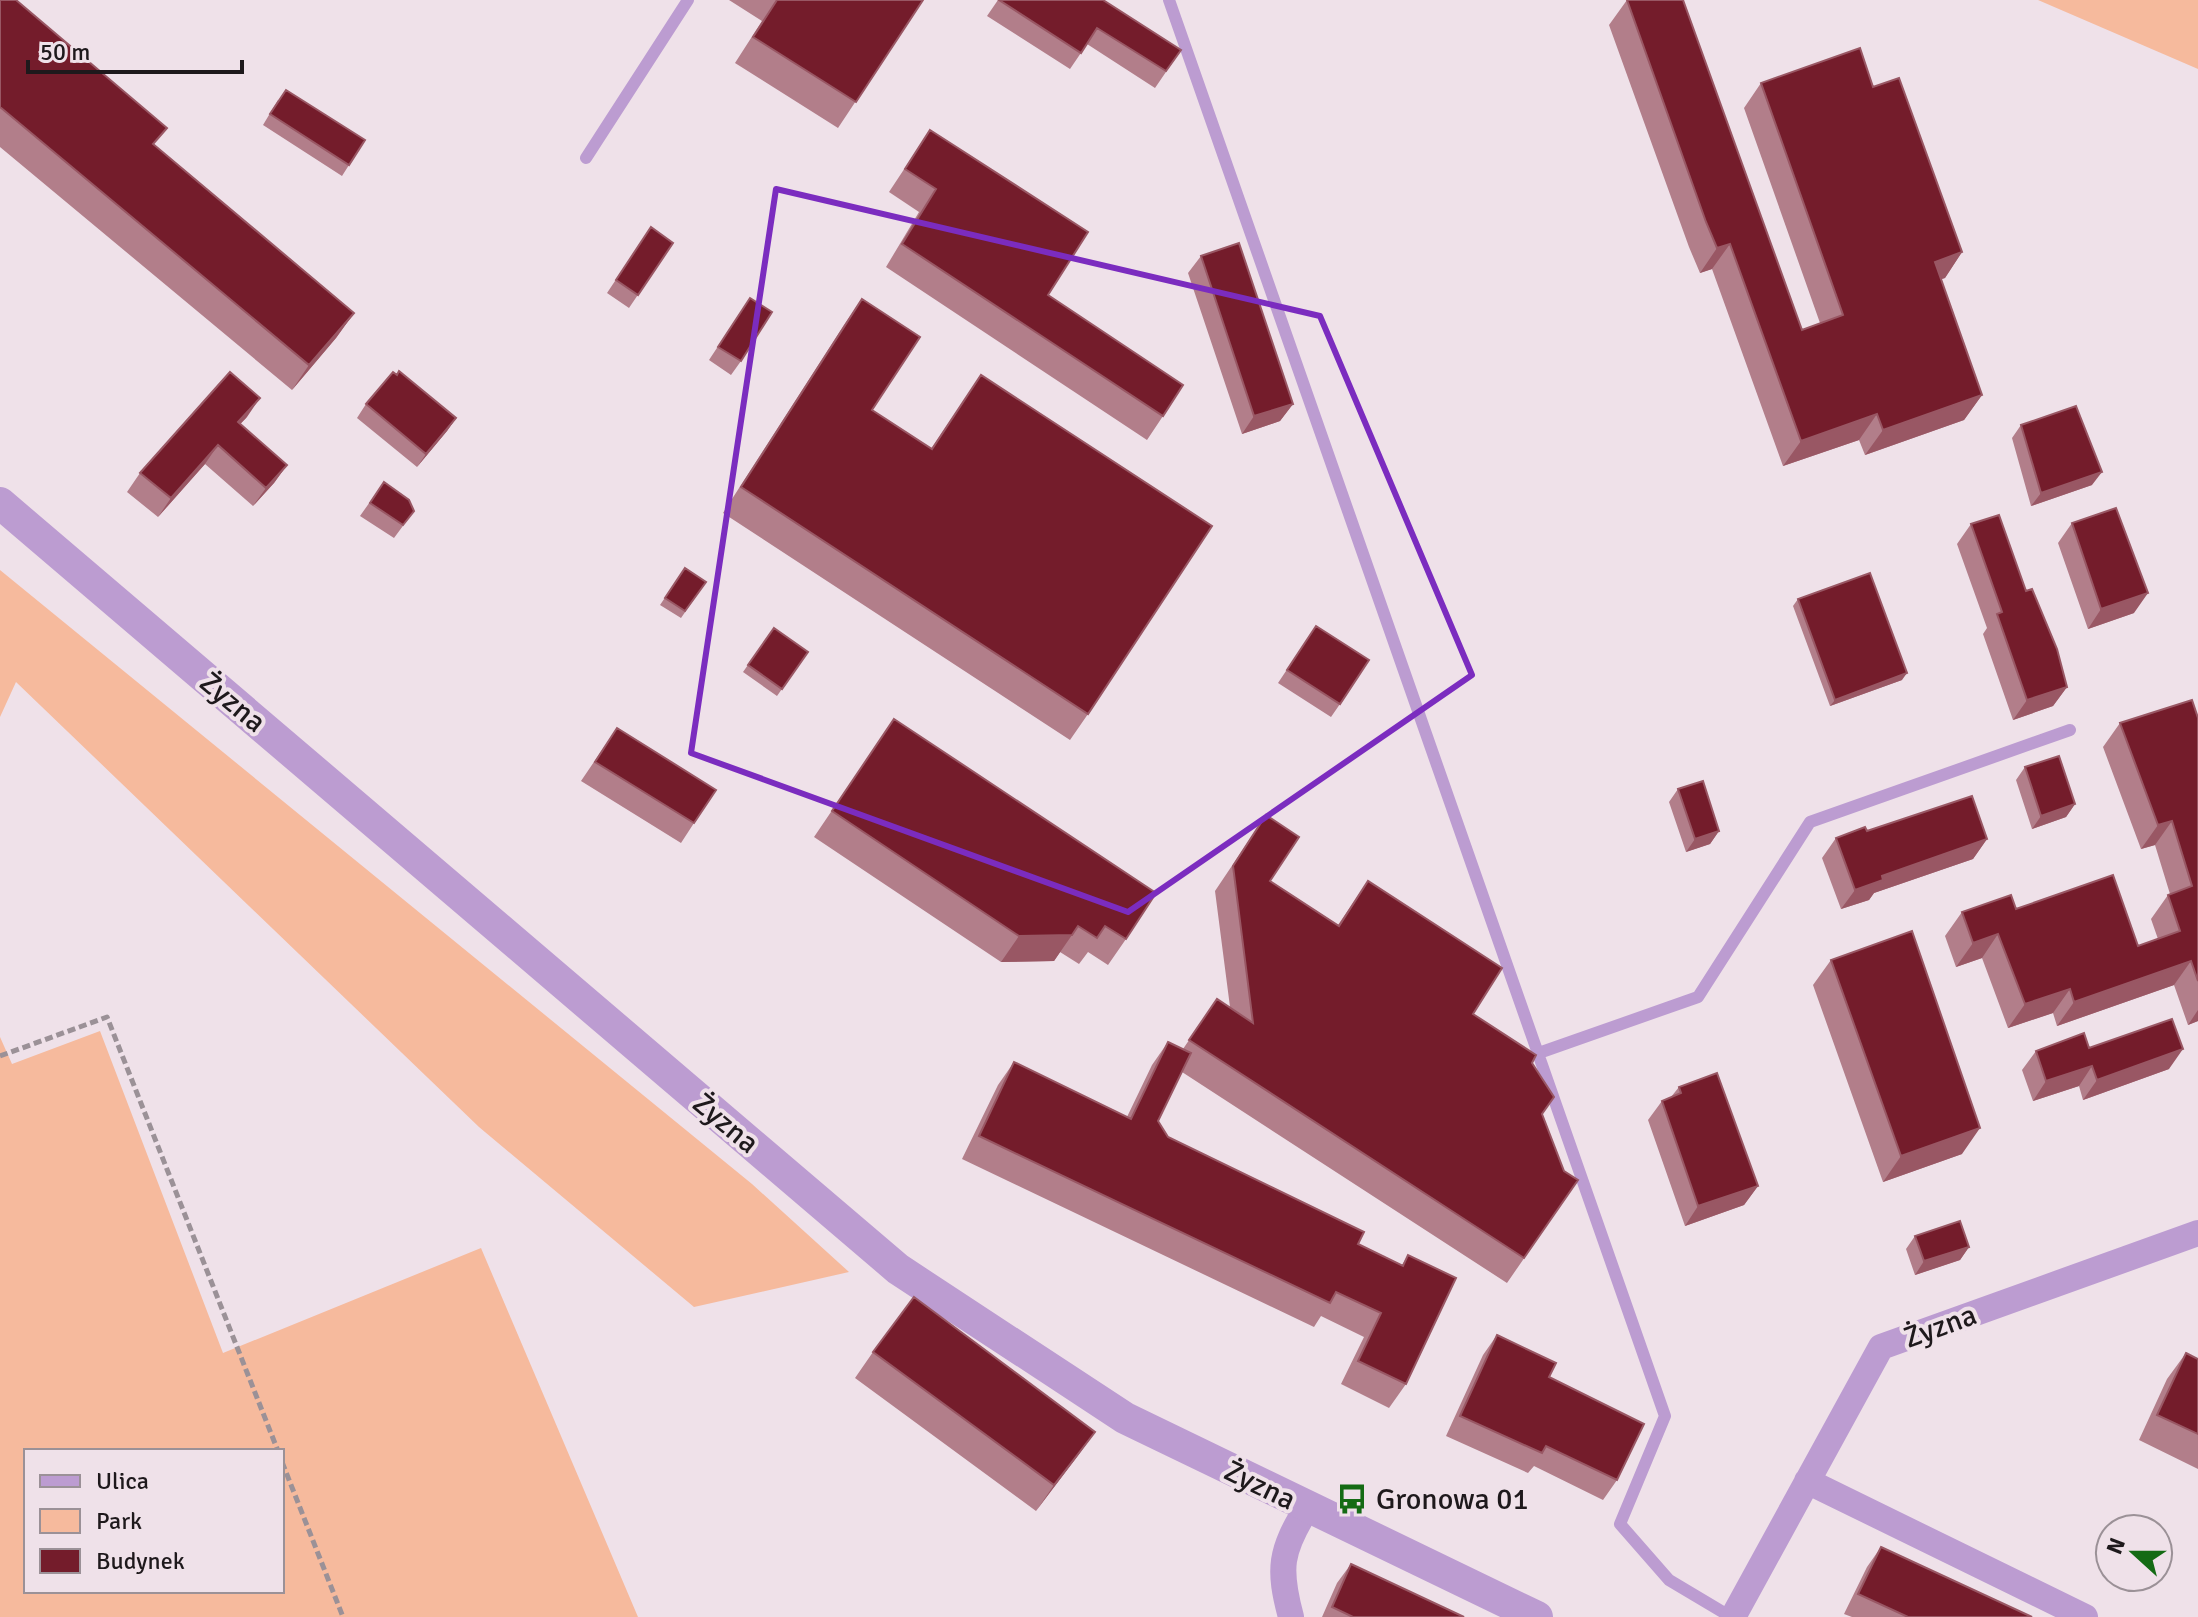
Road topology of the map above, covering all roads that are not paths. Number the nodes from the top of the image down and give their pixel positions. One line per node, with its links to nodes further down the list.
1 (688, 0): 3 (lane)
2 (1169, 0): 6 (lane)
3 (586, 158)
4 (0, 503): 9 (street, Żyzna)
5 (2070, 730): 6 (lane)
6 (1536, 1054): 12 (lane)
7 (2198, 1233): 8 (street, Żyzna)
8 (1807, 1481): 12 (street, Żyzna); 13 (street)
9 (1307, 1508): 10 (street); 11 (street, Żyzna)
10 (1291, 1617)
11 (1537, 1617)
12 (1732, 1617)
13 (2085, 1617)

